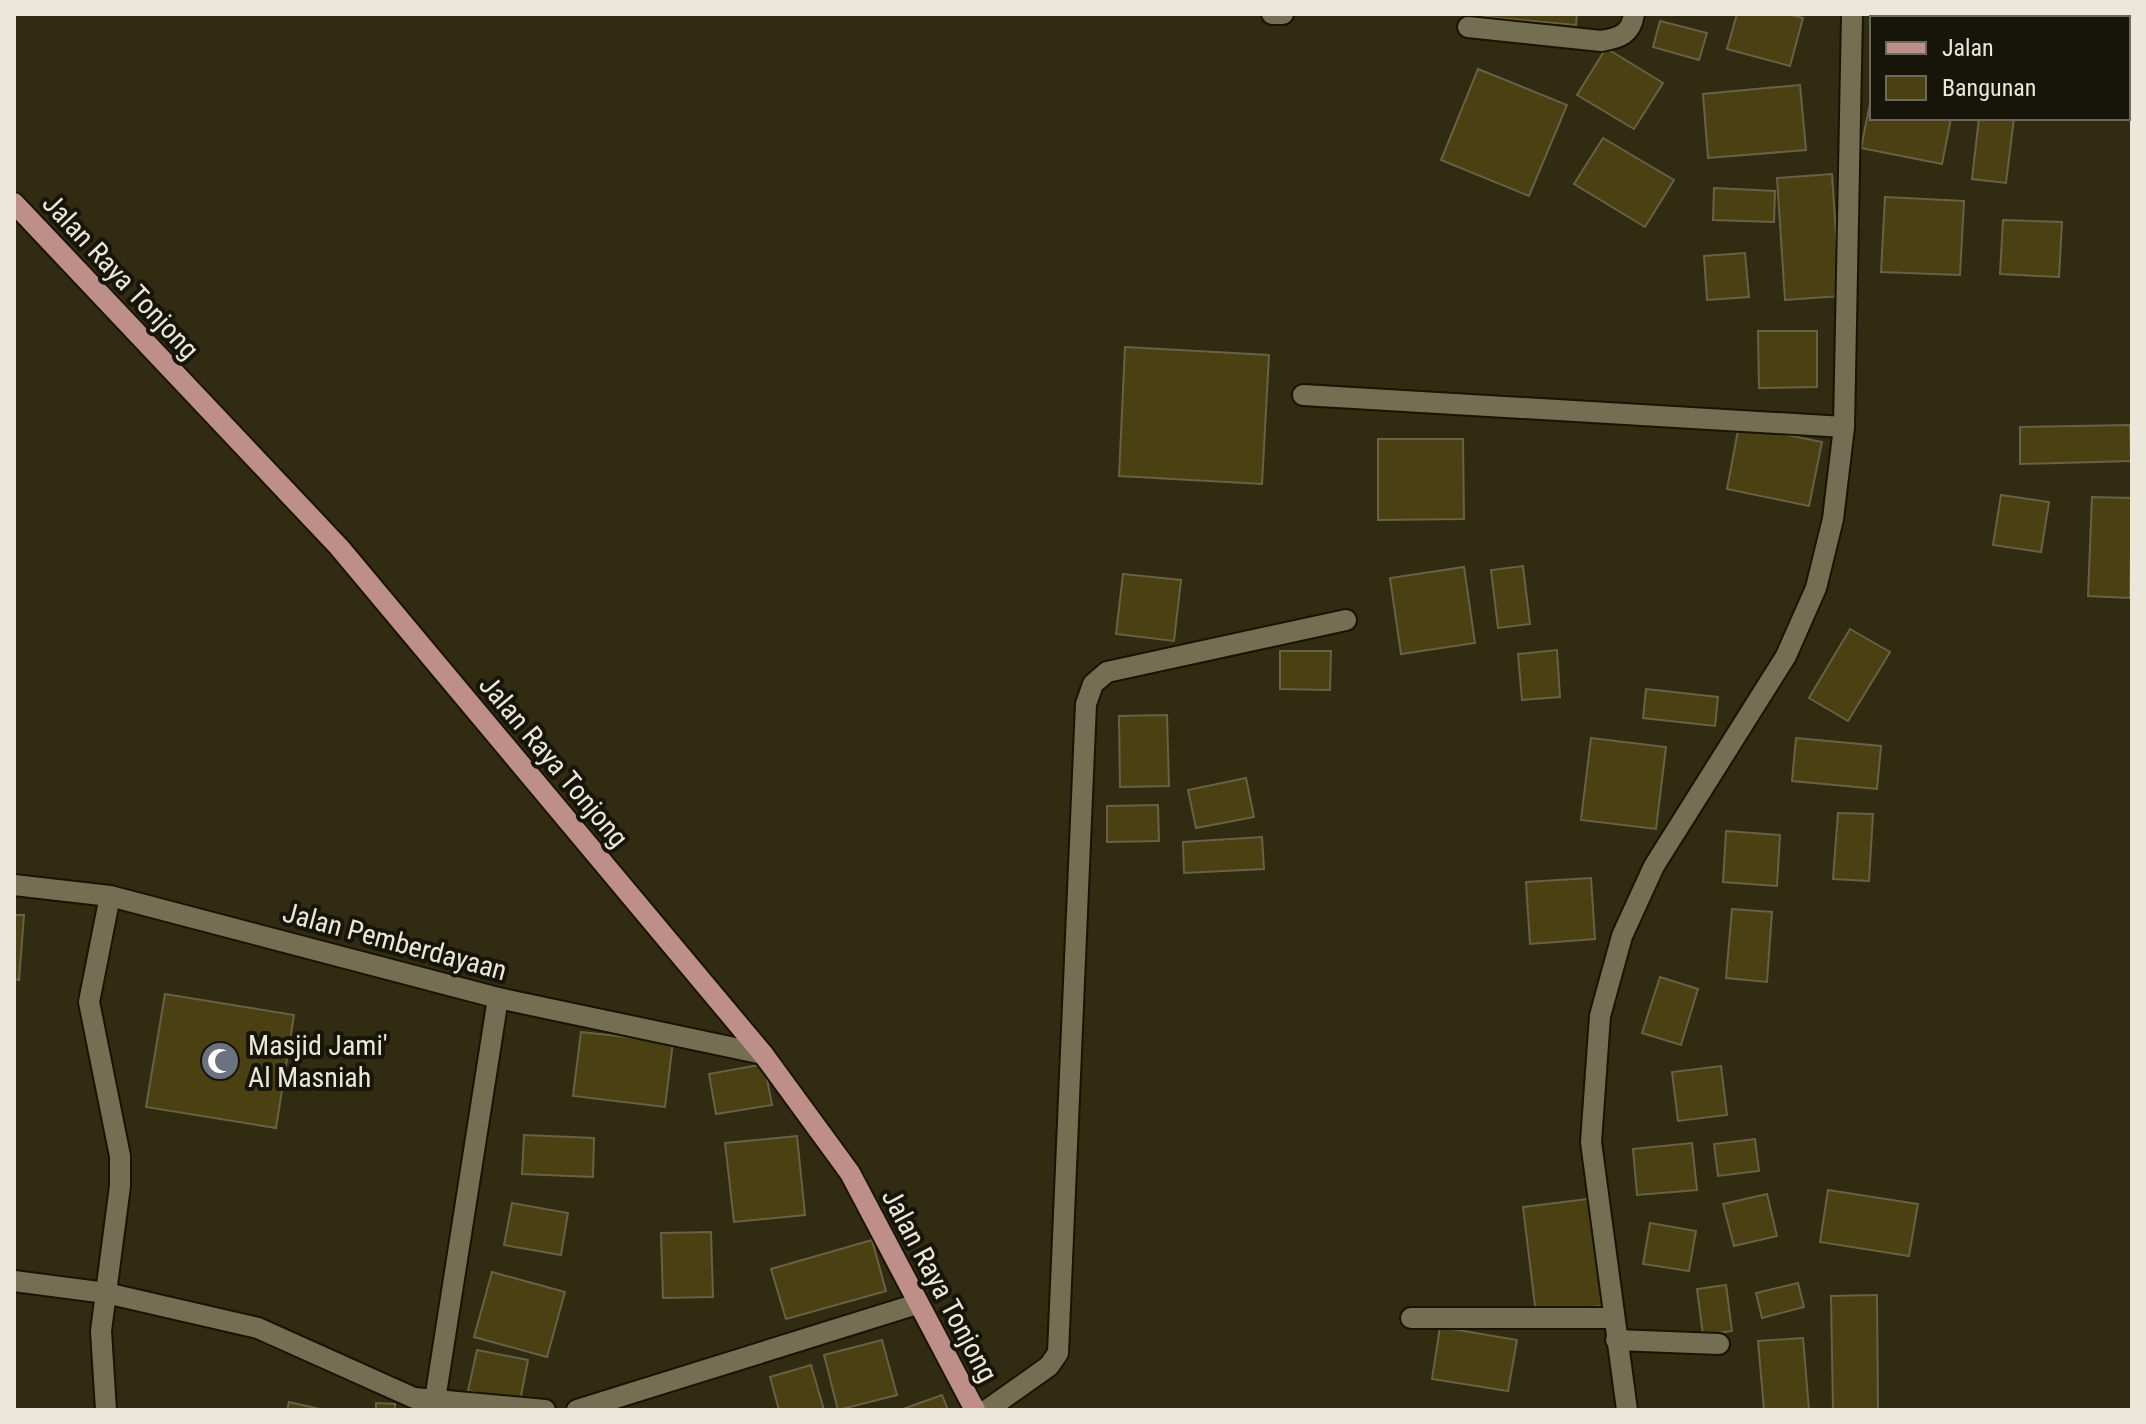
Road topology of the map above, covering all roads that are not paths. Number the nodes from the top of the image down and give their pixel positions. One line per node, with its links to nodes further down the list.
1 (1272, 14): 2 (street)
2 (1283, 14)
3 (1634, 14): 5 (street)
4 (1852, 14): 8 (street)
5 (1468, 27)
6 (14, 203): 13 (main road, Jalan Raya Tonjong)
7 (1303, 395): 8 (street)
8 (1844, 427): 18 (street)
9 (1346, 620): 26 (street)
10 (14, 885): 11 (street, Jalan Pemberdayaan)
11 (110, 896): 12 (street, Jalan Pemberdayaan); 15 (street)
12 (498, 998): 13 (street, Jalan Pemberdayaan); 21 (street)
13 (763, 1054): 16 (main road, Jalan Raya Tonjong)
14 (14, 1281): 15 (street)
15 (106, 1293): 21 (street); 22 (street)
16 (917, 1304): 24 (street); 25 (main road, Jalan Raya Tonjong)
17 (1411, 1318): 18 (street)
18 (1613, 1318): 19 (street)
19 (1616, 1340): 20 (street); 27 (street)
20 (1719, 1344)
21 (421, 1403): 23 (street)
22 (106, 1410)
23 (545, 1410)
24 (577, 1410)
25 (975, 1410)
26 (987, 1410)
27 (1627, 1410)

